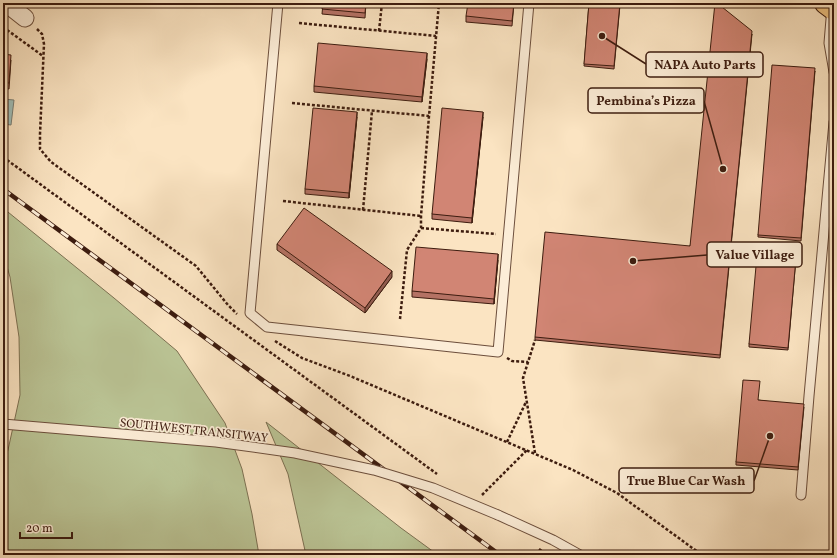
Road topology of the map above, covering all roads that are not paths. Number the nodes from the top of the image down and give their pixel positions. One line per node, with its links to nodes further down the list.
1 (6, 3): 5 (street)
2 (278, 3): 3 (lane)
3 (529, 3)
4 (831, 7): 6 (lane)
5 (25, 18)
6 (834, 72)
7 (834, 122): 9 (lane)
8 (3, 424): 10 (lane, SOUTHWEST TRANSITWAY, bridge)
9 (801, 495)
10 (580, 555)

